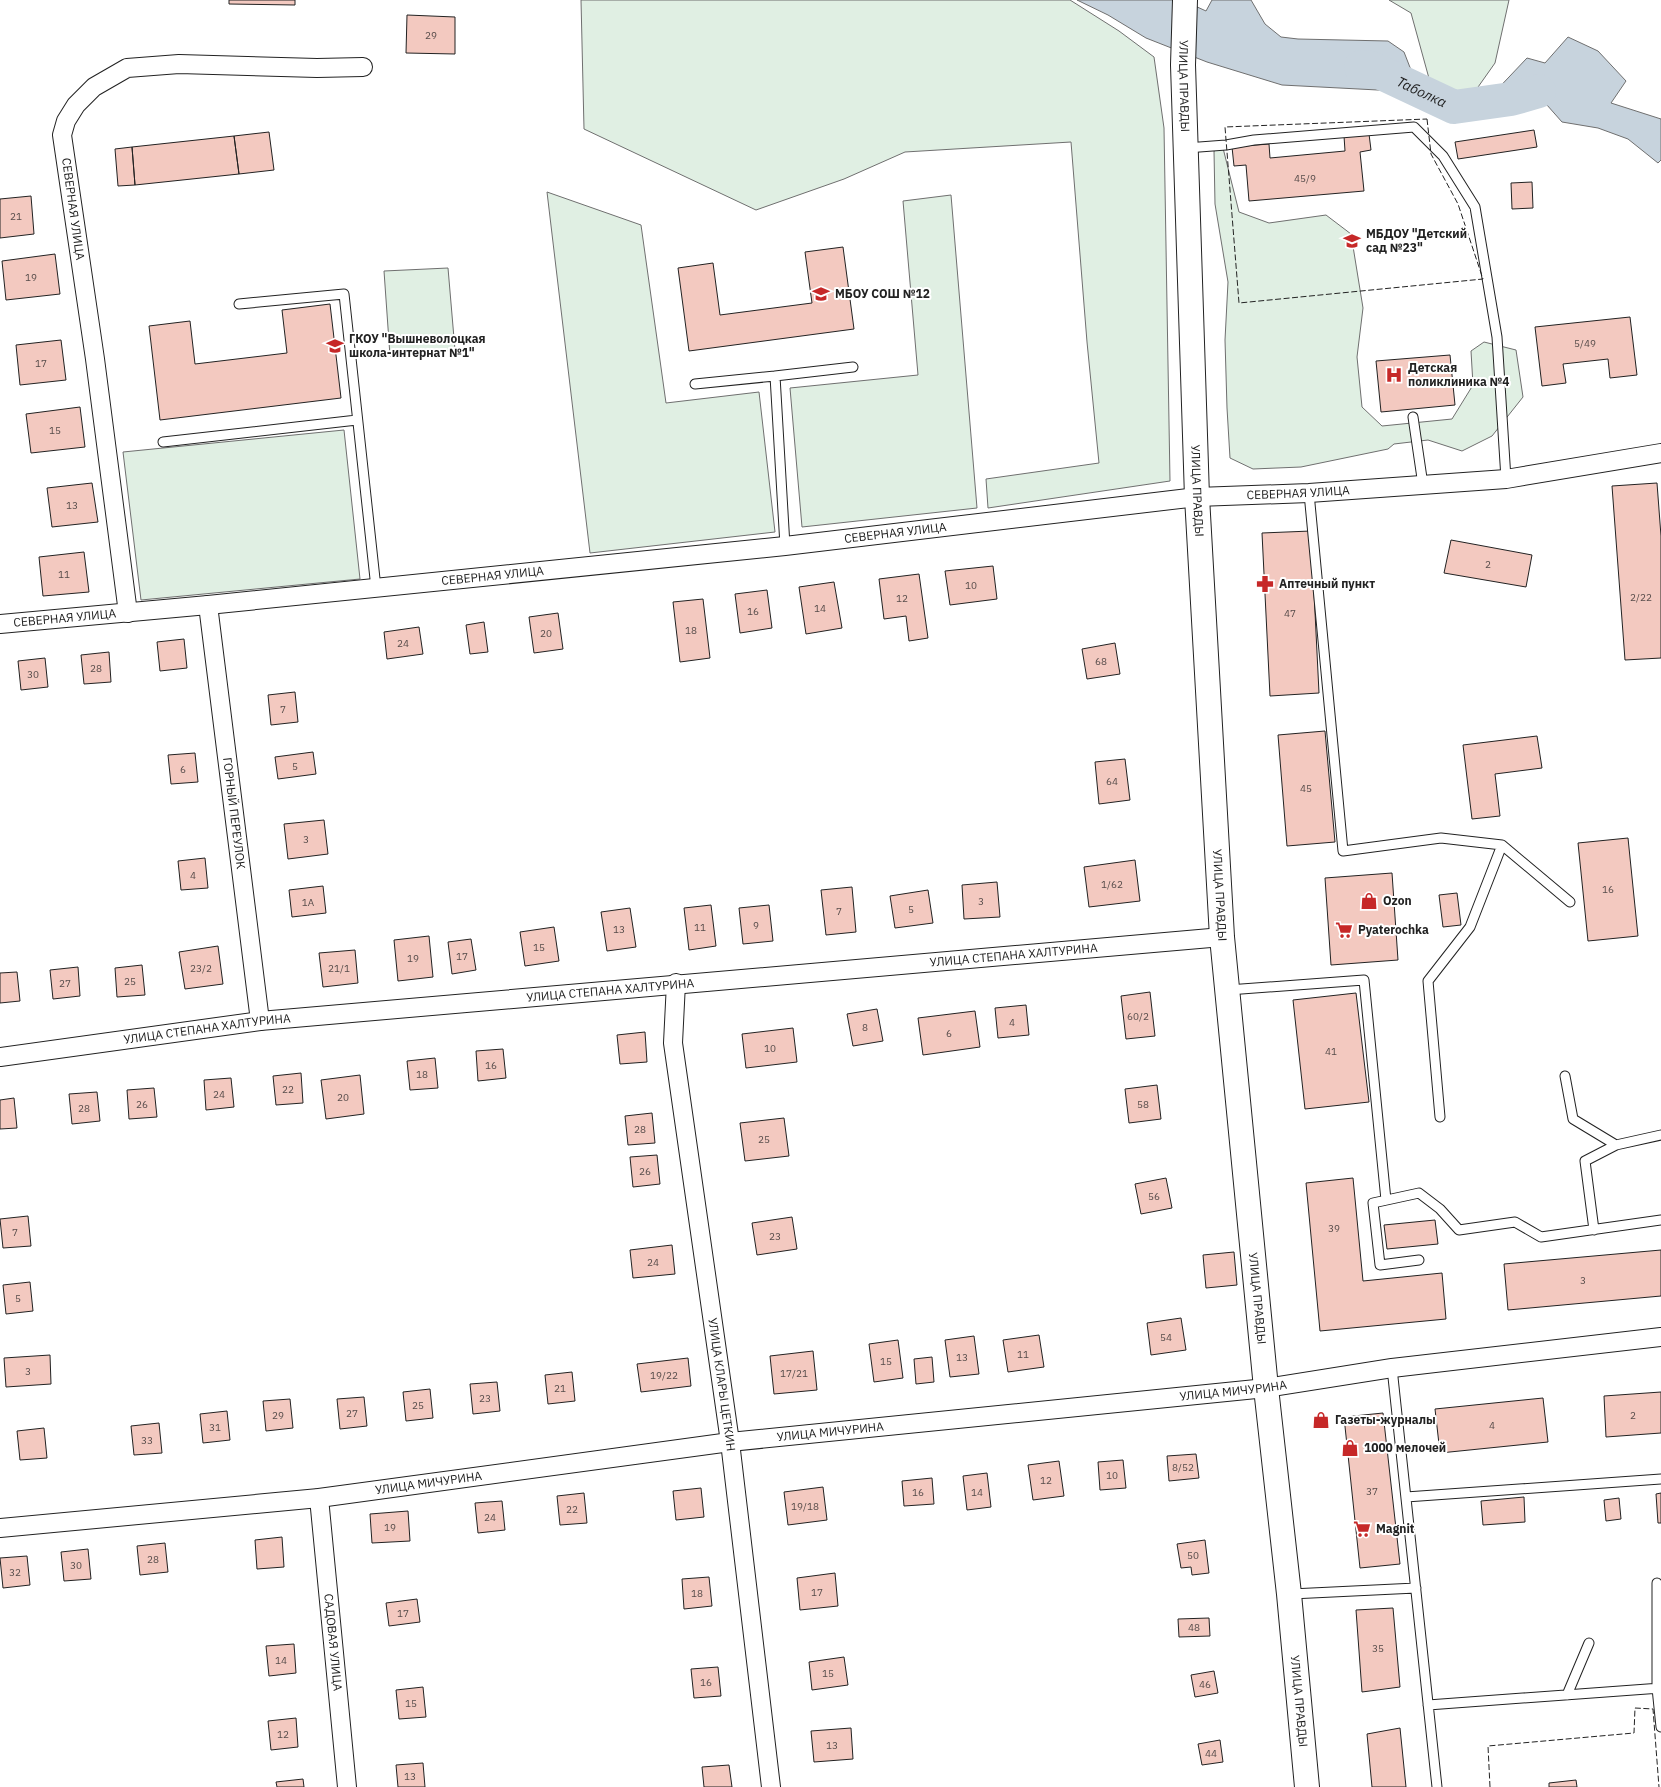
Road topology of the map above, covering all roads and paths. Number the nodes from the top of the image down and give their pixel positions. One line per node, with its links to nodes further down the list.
1 (1185, 0): 3 (street, УЛИЦА ПРАВДЫ)
2 (363, 67): 19 (street, СЕВЕРНАЯ УЛИЦА)
3 (1186, 148): 12 (lane); 15 (street, УЛИЦА ПРАВДЫ)
4 (239, 304): 9 (lane)
5 (853, 367): 6 (lane)
6 (775, 376): 7 (lane); 16 (lane)
7 (695, 384)
8 (1413, 416): 13 (lane)
9 (357, 420): 10 (lane); 17 (lane)
10 (163, 442)
11 (1661, 453): 12 (street, СЕВЕРНАЯ УЛИЦА)
12 (1506, 479): 13 (street, СЕВЕРНАЯ УЛИЦА)
13 (1423, 485): 14 (street, СЕВЕРНАЯ УЛИЦА)
14 (1309, 493): 15 (street, СЕВЕРНАЯ УЛИЦА); 21 (lane)
15 (1197, 497): 16 (street, СЕВЕРНАЯ УЛИЦА); 23 (street, УЛИЦА ПРАВДЫ)
16 (785, 546): 17 (street, СЕВЕРНАЯ УЛИЦА)
17 (376, 588): 18 (street, СЕВЕРНАЯ УЛИЦА)
18 (208, 605): 19 (street, СЕВЕРНАЯ УЛИЦА); 26 (street, ГОРНЫЙ ПЕРЕУЛОК)
19 (128, 613): 20 (street, СЕВЕРНАЯ УЛИЦА)
20 (0, 624)
21 (1502, 845): 22 (lane); 29 (lane)
22 (1570, 902)
23 (1222, 937): 24 (street, УЛИЦА СТЕПАНА ХАЛТУРИНА); 25 (street, УЛИЦА ПРАВДЫ)
24 (676, 983): 26 (street, УЛИЦА СТЕПАНА ХАЛТУРИНА); 39 (street, УЛИЦА КЛАРЫ ЦЕТКИН)
25 (1228, 990): 32 (lane); 38 (street, УЛИЦА ПРАВДЫ)
26 (260, 1021): 27 (street, УЛИЦА СТЕПАНА ХАЛТУРИНА)
27 (0, 1057)
28 (1565, 1076): 31 (lane)
29 (1440, 1117)
30 (1661, 1135): 31 (lane)
31 (1616, 1144): 34 (lane)
32 (1386, 1200): 34 (lane); 35 (lane)
33 (1661, 1220): 34 (lane)
34 (1594, 1230)
35 (1419, 1260)
36 (1661, 1337): 37 (street, УЛИЦА МИЧУРИНА)
37 (1392, 1368): 38 (street, УЛИЦА МИЧУРИНА); 41 (lane)
38 (1266, 1388): 39 (street, УЛИЦА МИЧУРИНА); 46 (street, УЛИЦА ПРАВДЫ)
39 (730, 1442): 42 (street, УЛИЦА МИЧУРИНА); 53 (street, УЛИЦА КЛАРЫ ЦЕТКИН)
40 (1661, 1479): 41 (lane)
41 (1406, 1497): 45 (lane)
42 (319, 1498): 43 (street, УЛИЦА МИЧУРИНА); 52 (street, САДОВАЯ УЛИЦА)
43 (0, 1528)
44 (1656, 1583): 48 (lane)
45 (1416, 1588): 46 (lane); 50 (lane)
46 (1289, 1594): 54 (street, УЛИЦА ПРАВДЫ)
47 (1589, 1643): 49 (lane)
48 (1659, 1688): 49 (lane); 51 (lane)
49 (1567, 1695): 50 (lane)
50 (1428, 1705): 55 (lane)
51 (1661, 1727)
52 (348, 1787)
53 (770, 1787)
54 (1307, 1787)
55 (1437, 1787)

